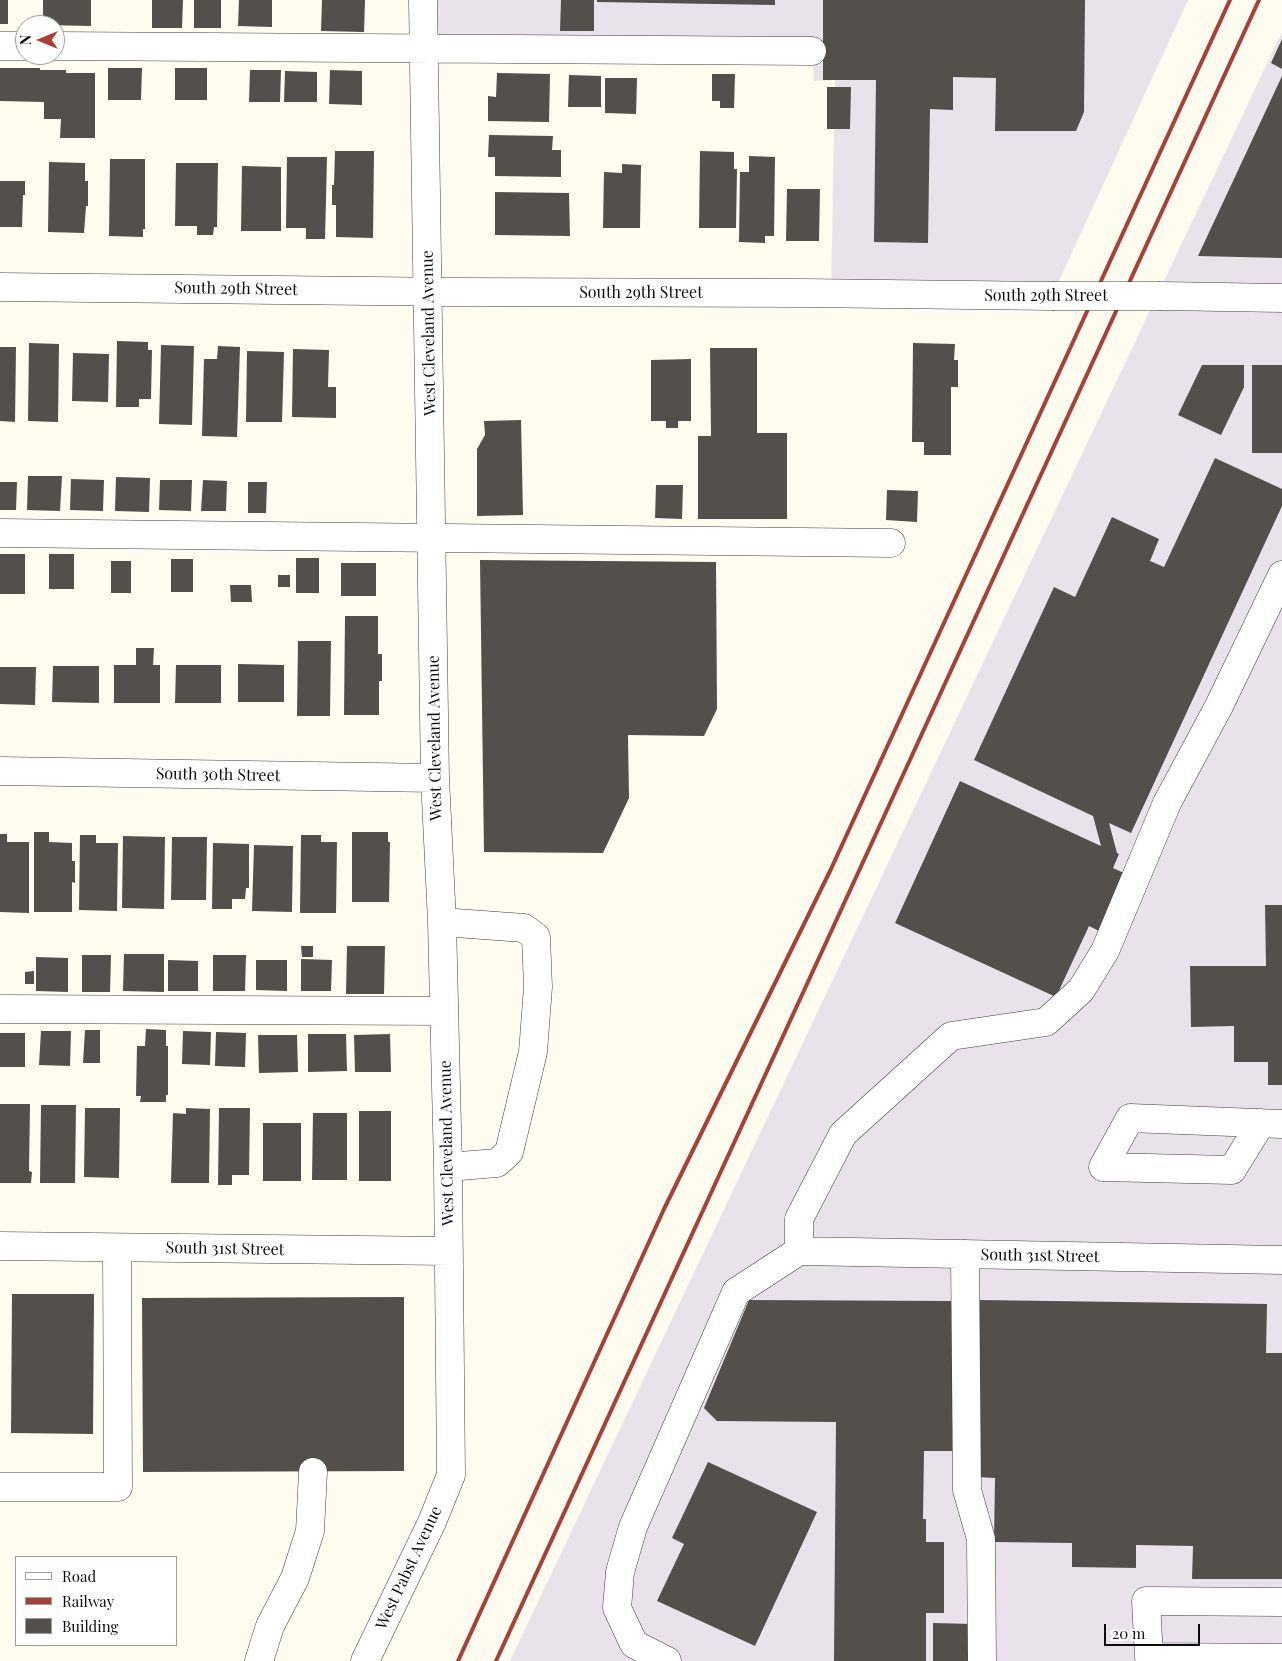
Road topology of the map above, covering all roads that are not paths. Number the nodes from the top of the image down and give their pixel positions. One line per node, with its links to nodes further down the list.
1 (424, 0): 5 (street, West Cleveland Avenue)
2 (0, 46): 3 (street)
3 (15, 46)
4 (65, 46): 5 (street)
5 (425, 48): 6 (street); 8 (street, West Cleveland Avenue)
6 (812, 51)
7 (0, 287): 8 (street, South 29th Street)
8 (428, 291): 9 (street, South 29th Street, bridge); 11 (street, West Cleveland Avenue)
9 (1282, 298)
10 (0, 533): 11 (street)
11 (431, 539): 12 (street); 15 (street, West Cleveland Avenue)
12 (891, 543)
13 (1282, 576): 24 (street)
14 (0, 771): 15 (street, South 30th Street)
15 (435, 778): 16 (street, West Cleveland Avenue)
16 (442, 922): 18 (street, West Cleveland Avenue); 20 (street)
17 (0, 1009): 18 (street)
18 (443, 1011): 20 (street, West Cleveland Avenue)
19 (1271, 1123): 19 (street)
20 (448, 1167): 23 (street, West Cleveland Avenue)
21 (0, 1246): 22 (street, South 31st Street)
22 (117, 1248): 23 (street, South 31st Street); 29 (street)
23 (449, 1251): 28 (street, West Cleveland Avenue)
24 (799, 1251): 25 (street, South 31st Street); 34 (street)
25 (965, 1254): 26 (street, South 31st Street); 35 (street)
26 (1282, 1260)
27 (313, 1472): 32 (street)
28 (451, 1476): 33 (street, West Pabst Avenue)
29 (0, 1487)
30 (1282, 1602): 31 (street)
31 (1282, 1658)
32 (259, 1661)
33 (366, 1661)
34 (667, 1661)
35 (982, 1661)

